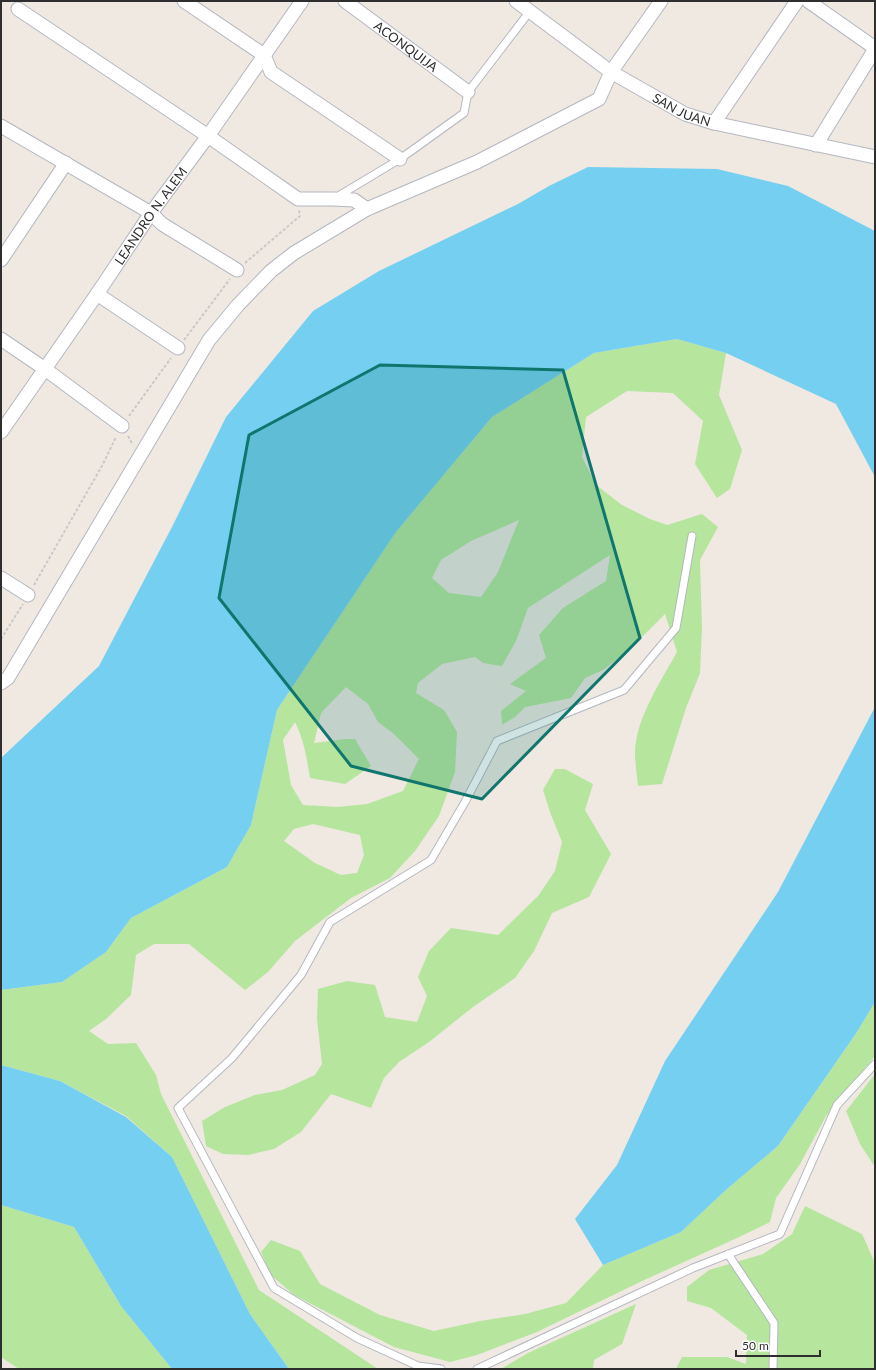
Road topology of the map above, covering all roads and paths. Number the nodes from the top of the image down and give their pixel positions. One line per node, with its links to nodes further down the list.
1 (184, 1): 11 (street)
2 (302, 1): 11 (street, LEANDRO N. ALEM)
3 (344, 1): 13 (street, ACONQUIJA)
4 (516, 1): 8 (street, SAN JUAN)
5 (661, 1): 12 (street)
6 (797, 1): 14 (street)
7 (808, 1): 10 (street)
8 (533, 6): 12 (street, SAN JUAN); 13 (lane)
9 (18, 9): 16 (street)
10 (875, 48): 17 (street)
11 (264, 55): 16 (street, LEANDRO N. ALEM); 19 (street)
12 (611, 72): 14 (street, SAN JUAN); 23 (street)
13 (468, 92): 19 (lane)
14 (714, 123): 17 (street, SAN JUAN)
15 (1, 126): 20 (street)
16 (208, 136): 21 (street); 24 (street, LEANDRO N. ALEM)
17 (816, 145): 18 (street, SAN JUAN)
18 (875, 157)
19 (400, 158): 22 (lane)
20 (66, 163): 24 (street); 25 (street)
21 (298, 199): 22 (street); 26 (path)
22 (333, 199): 23 (street)
23 (367, 209): 33 (street)
24 (151, 213): 26 (street); 27 (street, LEANDRO N. ALEM)
25 (1, 260)
26 (237, 270): 29 (path)
27 (97, 294): 29 (street); 30 (street, LEANDRO N. ALEM)
28 (1, 339): 30 (street)
29 (178, 348): 31 (path)
30 (45, 369): 31 (street); 32 (street, LEANDRO N. ALEM)
31 (122, 426): 33 (path); 36 (path)
32 (1, 432)
33 (140, 456): 38 (street)
34 (692, 536): 41 (lane)
35 (1, 578): 36 (street)
36 (28, 595): 37 (path)
37 (1, 639)
38 (1, 683)
39 (875, 1064): 40 (lane)
40 (728, 1254): 42 (lane); 43 (lane)
41 (441, 1369)
42 (478, 1369)
43 (773, 1369)

